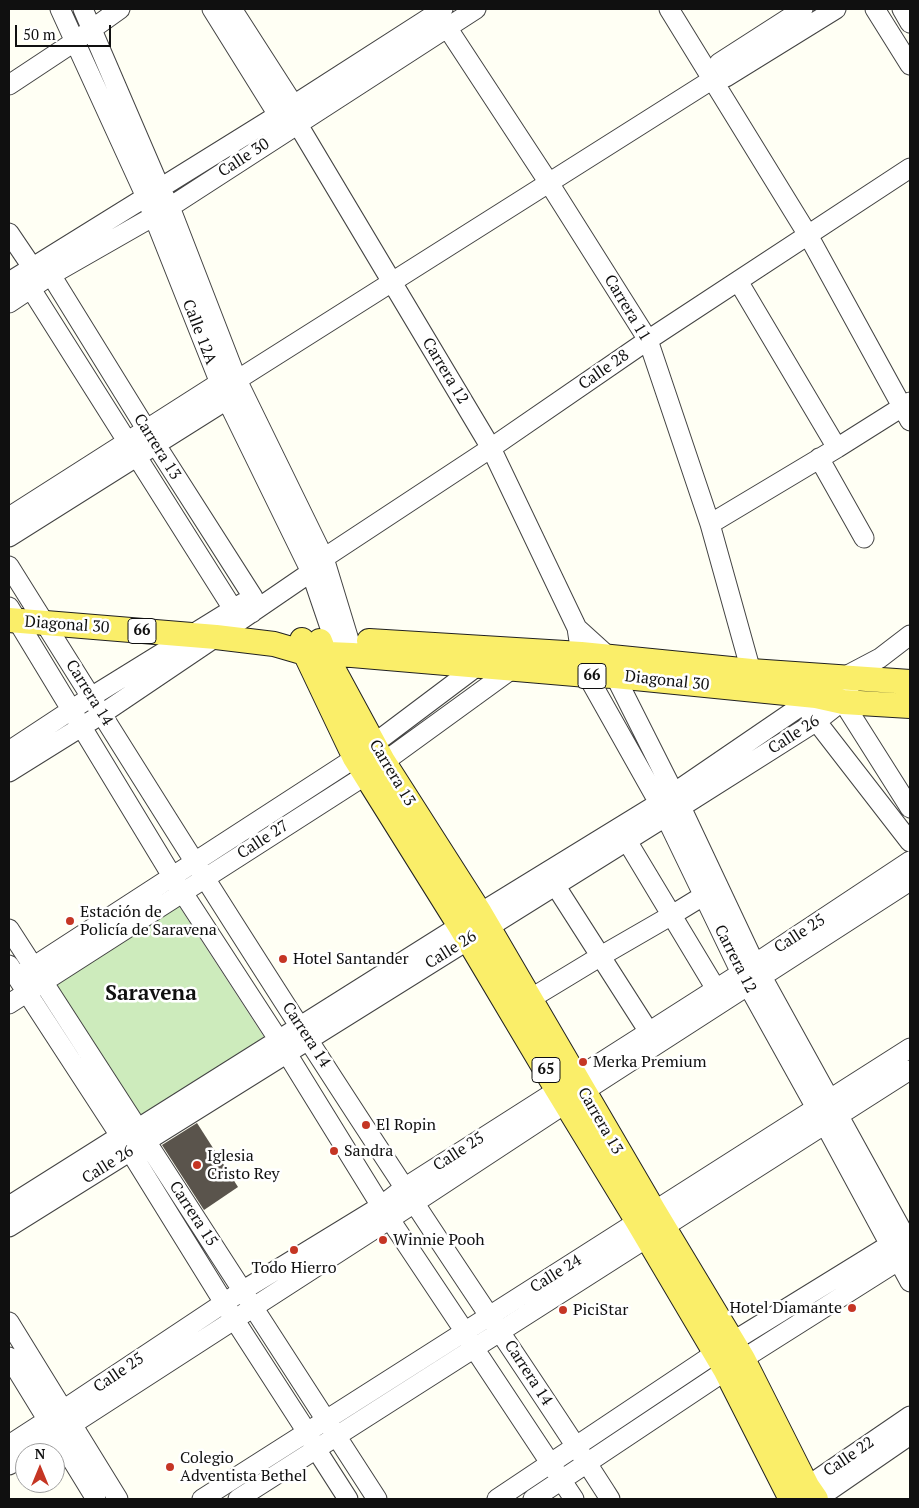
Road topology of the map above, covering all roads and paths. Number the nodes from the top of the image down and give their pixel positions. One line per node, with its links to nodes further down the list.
1 (60, 9): 15 (street, Calle 12A)
2 (83, 9): 14 (street, Calle 12A)
3 (120, 9): 14 (street)
4 (212, 9): 20 (street)
5 (232, 9): 19 (street, Carrera 12)
6 (476, 9): 12 (street, Calle 30)
7 (669, 9): 17 (street)
8 (804, 9): 17 (street)
9 (836, 9): 17 (street)
10 (875, 9): 16 (street)
11 (902, 9): 13 (street)
12 (441, 14): 19 (street, Calle 30); 21 (street, Calle 30); 23 (street, Carrera 11)
13 (910, 23)
14 (92, 28): 15 (street); 24 (street, Calle 12A)
15 (74, 42): 18 (street); 24 (street, Calle 12A)
16 (910, 66)
17 (713, 80): 23 (street); 27 (street)
18 (9, 85)
19 (294, 104): 20 (street, Calle 30); 21 (street, Carrera 12)
20 (278, 114): 21 (street); 24 (street, Calle 30)
21 (297, 124): 25 (street, Calle 30); 32 (street, Carrera 12)
22 (910, 168): 27 (street, Calle 28)
23 (549, 183): 32 (street); 35 (street, Carrera 11)
24 (153, 193): 25 (street, Calle 12A); 28 (street, Calle 30)
25 (162, 212): 29 (street, Calle 30); 36 (street, Calle 12A)
26 (9, 233): 28 (street)
27 (808, 235): 30 (street, Calle 28); 37 (street)
28 (32, 267): 29 (street); 31 (street, Calle 30); 33 (street)
29 (51, 275): 33 (street, Calle 30); 38 (street, Carrera 13)
30 (738, 280): 35 (street, Calle 28); 42 (street)
31 (9, 282)
32 (392, 282): 36 (street); 41 (street, Carrera 12)
33 (31, 289): 34 (street, Calle 30); 40 (street, Carrera 13)
34 (9, 303)
35 (648, 340): 41 (street, Calle 28); 45 (street, Carrera 11)
36 (227, 386): 38 (street); 39 (street); 48 (street, Calle 12A); 50 (street, Calle 12A)
37 (908, 410): 42 (street)
38 (146, 429): 39 (street, Carrera 13); 40 (street)
39 (156, 445): 40 (street); 51 (street, Carrera 13)
40 (133, 448): 44 (street); 46 (street); 51 (street, Carrera 13)
41 (491, 448): 48 (street, Calle 28); 54 (street, Carrera 12)
42 (837, 448): 43 (street)
43 (819, 458): 45 (street); 47 (street)
44 (9, 517)
45 (710, 524): 64 (street, Carrera 11)
46 (9, 538)
47 (864, 538)
48 (324, 558): 50 (street, Calle 28); 58 (street, Calle 12A)
49 (9, 566): 53 (street, Carrera 14)
50 (308, 567): 51 (street, Calle 28); 58 (street, Calle 12A)
51 (246, 606): 55 (street, Calle 28); 57 (street, Calle 28)
52 (12, 616): 53 (main road, Diagonal 30 / 66); 72 (street, Carrera 14)
53 (44, 622): 55 (main road, Diagonal 30 / 66); 68 (street, Carrera 14)
54 (577, 628): 60 (street, Carrera 12); 61 (street, Carrera 12)
55 (193, 635): 57 (main road, Diagonal 30 / 66); 68 (street, Calle 28)
56 (910, 635): 59 (street, Calle 26)
57 (216, 637): 58 (main road, Diagonal 30 / 66); 73 (street, Calle 28)
58 (328, 647): 60 (main road, Diagonal 30 / 66); 62 (main road, Diagonal 30 / 66); 77 (main road, Carrera 13 / 65)
59 (880, 658): 65 (street, Calle 26); 66 (street, Calle 26)
60 (584, 665): 61 (main road, Diagonal 30 / 66); 63 (main road, Diagonal 30 / 66); 79 (street, Carrera 12)
61 (612, 666): 64 (main road, Diagonal 30 / 66); 69 (main road, Diagonal 30 / 66); 79 (street, Carrera 12)
62 (476, 667): 63 (main road, Diagonal 30 / 66); 77 (street, Calle 27)
63 (512, 669): 77 (street, Calle 27)
64 (752, 671): 65 (main road, Diagonal 30 / 66)
65 (842, 678): 66 (main road, Diagonal 30 / 66); 69 (street, Calle 26)
66 (866, 679): 67 (main road, Diagonal 30 / 66); 70 (street, Calle 26)
67 (910, 682)
68 (91, 697): 72 (street, Calle 28); 73 (street, Carrera 14)
69 (809, 700): 70 (main road, Diagonal 30 / 66); 74 (street); 79 (street, Calle 26)
70 (843, 702): 71 (main road, Diagonal 30 / 66); 74 (street, Calle 26); 80 (street)
71 (910, 706)
72 (72, 710): 75 (street, Carrera 14); 76 (street, Calle 28)
73 (102, 714): 75 (street, Calle 28); 84 (street, Carrera 14)
74 (817, 721): 79 (street, Calle 26); 82 (street)
75 (81, 726): 78 (street, Calle 28); 87 (street, Carrera 14)
76 (9, 751)
77 (369, 759): 84 (street, Calle 27); 85 (street, Calle 27); 91 (main road, Carrera 13 / 65)
78 (9, 772)
79 (669, 805): 81 (street, Calle 26); 89 (street, Carrera 12); 91 (street, Calle 26); 95 (street, Carrera 12)
80 (910, 808)
81 (627, 841): 88 (street, Calle 26); 90 (street)
82 (910, 842)
83 (910, 861): 95 (street, Calle 25)
84 (195, 862): 85 (street, Carrera 14); 87 (street, Calle 27)
85 (205, 878): 87 (street, Calle 27); 100 (street, Carrera 14)
86 (910, 881): 95 (street, Calle 25)
87 (177, 884): 94 (street, Calle 27); 102 (street, Carrera 14)
88 (556, 886): 91 (street, Calle 26); 93 (street)
89 (703, 896): 90 (street); 95 (street, Carrera 12)
90 (672, 915): 93 (street); 97 (street)
91 (474, 926): 98 (main road, Carrera 13 / 65); 100 (street, Calle 26); 105 (main road, Carrera 13 / 65)
92 (9, 929): 94 (street, Carrera 15)
93 (600, 956): 98 (street); 101 (street)
94 (37, 974): 96 (street, Calle 27); 107 (street, Carrera 15)
95 (752, 975): 97 (street, Calle 25); 105 (street, Calle 25); 106 (street, Carrera 12)
96 (15, 980): 99 (street, Calle 27); 107 (street, Carrera 15)
97 (716, 989): 101 (street, Calle 25)
98 (530, 999): 105 (main road, Carrera 13 / 65)
99 (9, 1004)
100 (304, 1032): 102 (street, Calle 26); 108 (street, Carrera 14)
101 (649, 1032): 105 (street, Calle 25)
102 (282, 1046): 107 (street, Calle 26); 110 (street, Carrera 14)
103 (910, 1048): 106 (street, Calle 24)
104 (910, 1070): 106 (street, Calle 24)
105 (571, 1091): 108 (street, Calle 25); 111 (main road, Carrera 13 / 65)
106 (827, 1112): 111 (street, Calle 24); 113 (street, Carrera 12)
107 (133, 1139): 109 (street, Calle 26); 112 (street, Calle 26); 115 (street, Carrera 15); 116 (street, Carrera 15)
108 (409, 1195): 110 (street, Calle 25); 118 (street, Carrera 14)
109 (9, 1206)
110 (385, 1213): 115 (street, Calle 25); 117 (street, Calle 25); 122 (street, Carrera 14)
111 (651, 1224): 118 (street, Calle 24); 121 (street, Calle 24); 124 (main road, Carrera 13 / 65)
112 (9, 1227)
113 (904, 1245): 114 (street, Carrera 12); 124 (street)
114 (910, 1282)
115 (242, 1291): 116 (street, Calle 25); 117 (street, Carrera 15)
116 (224, 1303): 119 (street, Carrera 15); 127 (street, Calle 25)
117 (252, 1308): 119 (street, Calle 25); 126 (street, Carrera 15)
118 (489, 1316): 121 (street, Carrera 14); 122 (street, Calle 24)
119 (234, 1319): 127 (street, Calle 25); 128 (street, Carrera 15)
120 (9, 1322): 127 (street)
121 (501, 1331): 122 (street, Calle 24); 133 (street, Carrera 14)
122 (470, 1340): 126 (street, Calle 24); 129 (street, Calle 24); 136 (street, Carrera 14)
123 (9, 1357): 127 (street)
124 (729, 1357): 133 (street); 135 (street); 138 (main road, Carrera 13 / 65)
125 (910, 1416): 138 (street, Calle 22)
126 (326, 1421): 128 (street, Calle 24); 129 (street, Carrera 15)
127 (60, 1422): 131 (street, Calle 25); 132 (street, Calle 25); 139 (street); 140 (street)
128 (307, 1432): 134 (street, Carrera 15); 141 (street, Calle 24)
129 (336, 1436): 134 (street, Calle 24); 144 (street, Carrera 15)
130 (910, 1436): 138 (street, Calle 22)
131 (38, 1443)
132 (9, 1445)
133 (576, 1447): 135 (street, Carrera 14); 136 (street)
134 (316, 1449): 142 (street, Calle 24); 143 (street, Carrera 15)
135 (587, 1463): 137 (street); 148 (street, Carrera 14)
136 (550, 1464): 137 (street, Carrera 14); 145 (street)
137 (561, 1482): 146 (street); 147 (street, Carrera 14)
138 (802, 1497)
139 (96, 1499)
140 (118, 1499)
141 (202, 1499)
142 (238, 1499)
143 (348, 1499)
144 (377, 1499)
145 (497, 1499)
146 (533, 1499)
147 (574, 1499)
148 (610, 1499)

